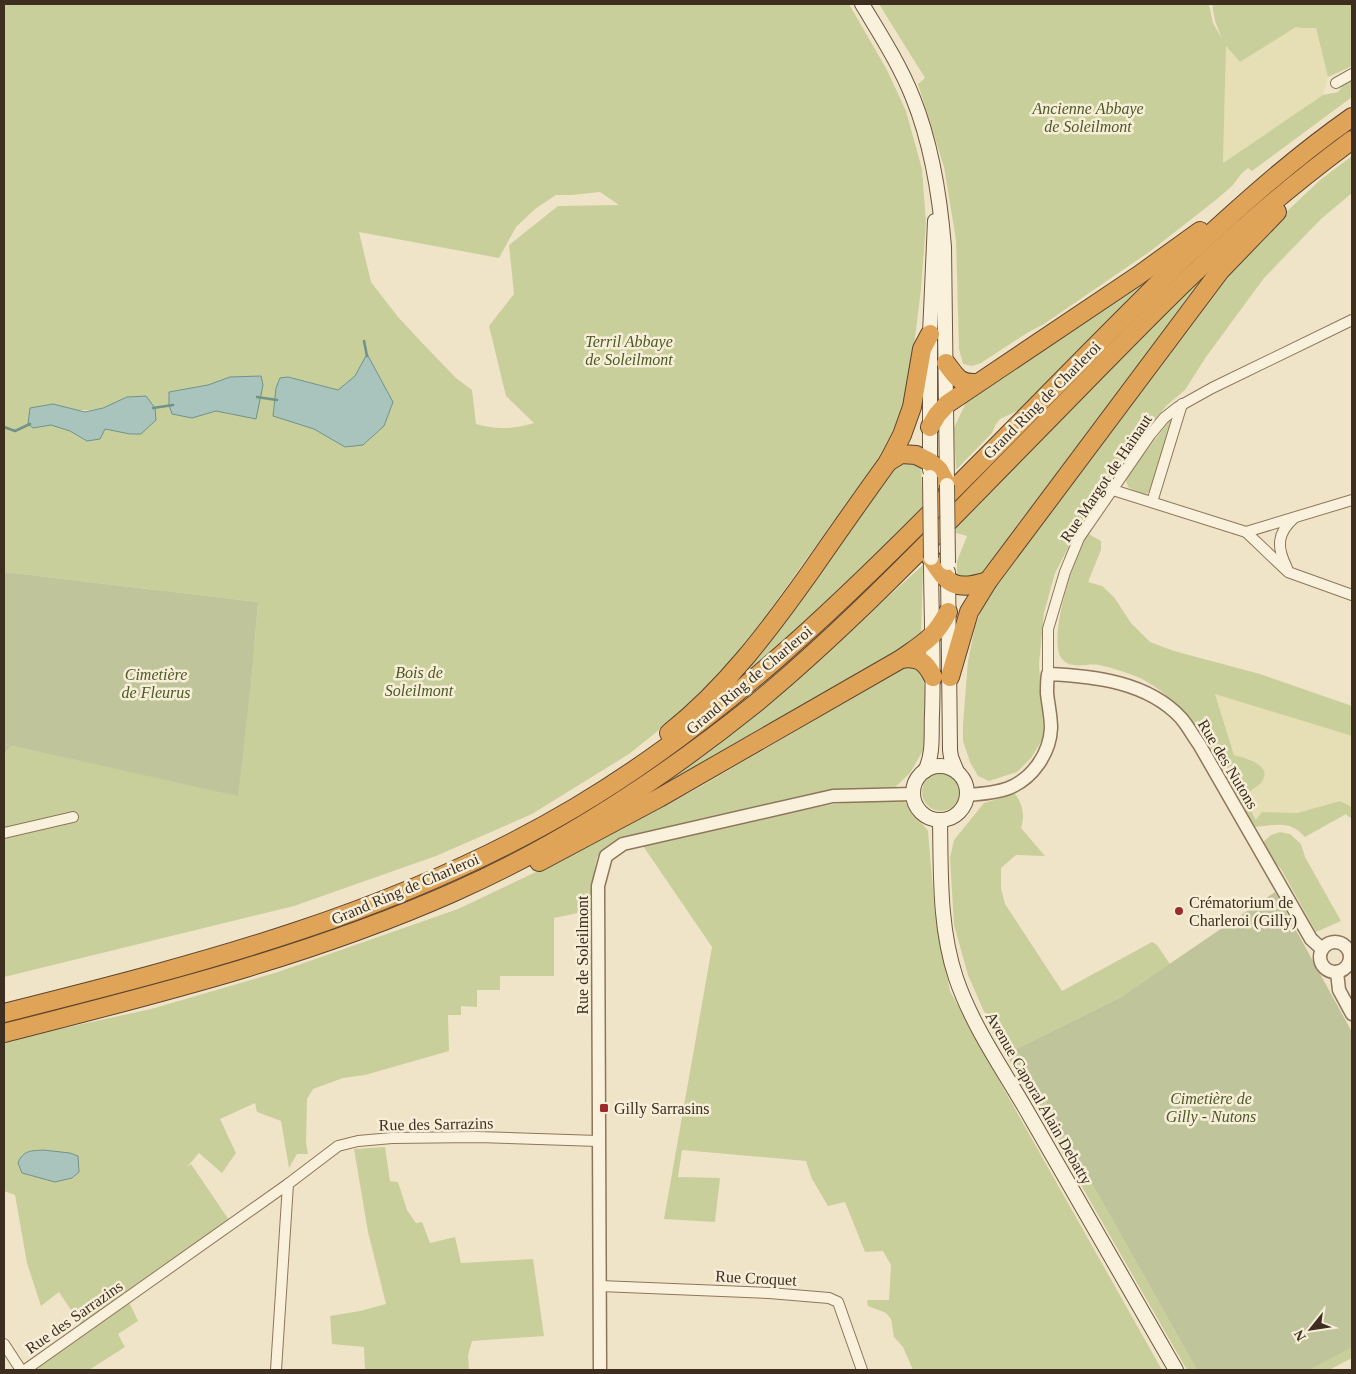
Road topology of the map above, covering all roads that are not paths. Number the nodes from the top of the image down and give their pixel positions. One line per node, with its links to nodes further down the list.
1 (862, 4): 7 (main road)
2 (1352, 74): 3 (street)
3 (1336, 83)
4 (1352, 117): 8 (highway, Grand Ring de Charleroi)
5 (1352, 140): 6 (highway, Grand Ring de Charleroi)
6 (1321, 163): 25 (highway); 40 (highway, Grand Ring de Charleroi)
7 (937, 191): 10 (main road); 11 (main road)
8 (1231, 214): 12 (highway); 32 (highway, Grand Ring de Charleroi)
9 (1352, 320): 14 (street, Rue Margot de Hainaut)
10 (930, 334): 15 (main road); 16 (highway)
11 (946, 363): 12 (highway); 13 (main road)
12 (976, 383): 13 (highway)
13 (947, 404): 15 (highway); 17 (main road)
14 (1182, 404): 18 (street, Rue Margot de Hainaut); 20 (street)
15 (930, 428): 17 (main road)
16 (888, 462): 17 (highway); 32 (highway)
17 (939, 472): 23 (main road, bridge)
18 (1112, 490): 20 (street); 30 (street, Rue Margot de Hainaut)
19 (1352, 500): 21 (street)
20 (1152, 502): 22 (street)
21 (1295, 518): 22 (street); 24 (street)
22 (1246, 532): 24 (street)
23 (940, 571): 25 (highway); 27 (main road); 28 (main road)
24 (1291, 574): 26 (street)
25 (988, 581): 31 (highway)
26 (1352, 595)
27 (948, 612): 28 (highway); 31 (main road)
28 (932, 638): 29 (highway); 31 (main road)
29 (901, 659): 31 (highway); 40 (highway)
30 (1048, 674): 36 (street); 43 (street, Rue des Nutons)
31 (941, 677): 33 (main road); 34 (main road)
32 (635, 770): 46 (highway, Grand Ring de Charleroi)
33 (925, 770): 34 (main road); 35 (main road)
34 (957, 772): 36 (main road)
35 (912, 794): 38 (main road); 49 (street, Rue de Soleilmont)
36 (967, 795): 38 (main road)
37 (73, 817): 39 (street)
38 (940, 821): 58 (main road, Avenue Caporal Alain Debatty)
39 (4, 833)
40 (395, 917): 48 (highway, Grand Ring de Charleroi)
41 (1352, 936): 42 (street)
42 (1340, 942): 43 (street); 44 (street)
43 (1322, 949): 45 (street)
44 (1350, 964): 45 (street)
45 (1336, 972): 47 (street)
46 (4, 1013)
47 (1352, 1014)
48 (4, 1032)
49 (598, 1141): 50 (street, Rue des Sarrazins); 51 (street, Rue de Soleilmont)
50 (288, 1184): 54 (street, Rue des Sarrazins); 55 (street)
51 (600, 1286): 56 (street, Rue de Soleilmont); 57 (street, Rue Croquet)
52 (4, 1344): 53 (street)
53 (21, 1370)
54 (25, 1370)
55 (276, 1370)
56 (600, 1370)
57 (862, 1370)
58 (1176, 1370)

